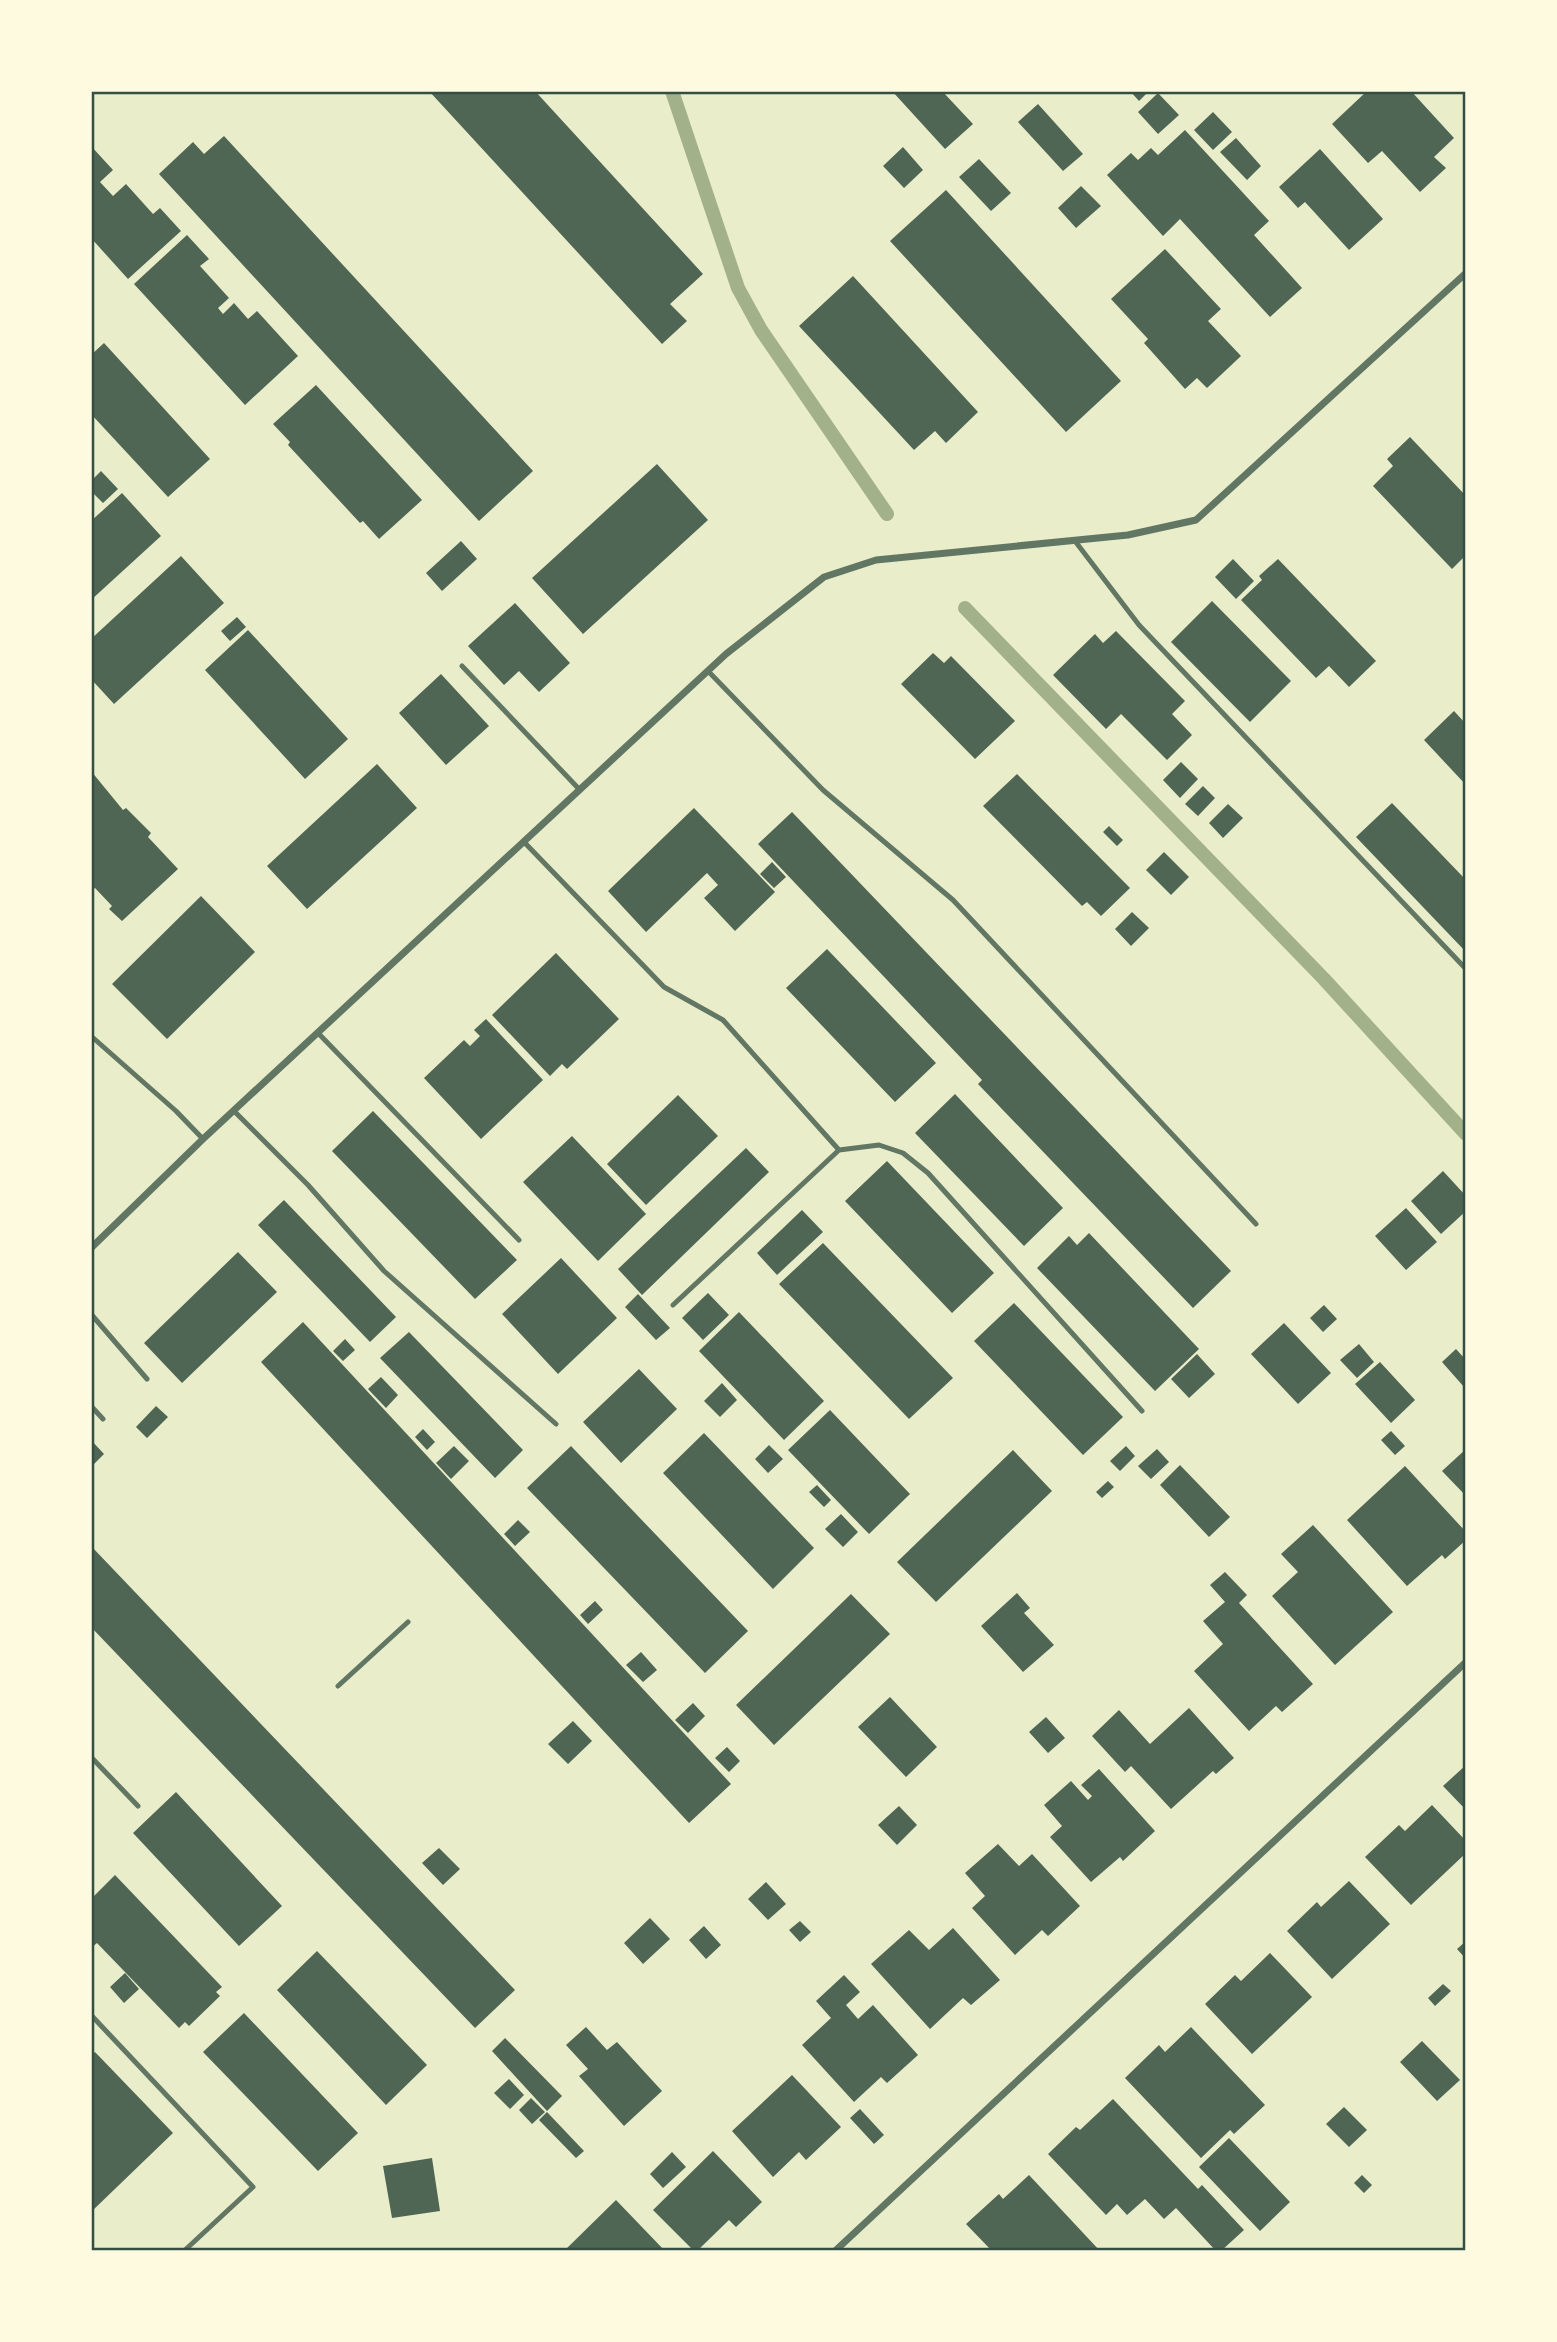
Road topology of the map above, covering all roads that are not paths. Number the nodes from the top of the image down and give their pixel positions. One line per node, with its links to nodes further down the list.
1 (1466, 273): 2 (street)
2 (1075, 541): 4 (street); 7 (lane)
3 (462, 666): 5 (lane)
4 (708, 671): 5 (street); 13 (lane)
5 (579, 789): 6 (street)
6 (524, 842): 8 (street); 12 (lane)
7 (1466, 969)
8 (318, 1032): 10 (street); 14 (lane)
9 (91, 1036): 11 (lane)
10 (234, 1111): 11 (street); 22 (lane)
11 (203, 1139): 15 (street)
12 (839, 1150): 16 (lane); 20 (lane)
13 (1256, 1224)
14 (519, 1240)
15 (91, 1248)
16 (673, 1305)
17 (91, 1314): 18 (lane)
18 (147, 1379)
19 (91, 1406): 21 (lane)
20 (1142, 1411)
21 (103, 1419)
22 (556, 1424)
23 (408, 1622): 25 (lane)
24 (1466, 1662): 30 (street)
25 (338, 1686)
26 (91, 1756): 27 (lane)
27 (138, 1806)
28 (91, 2015): 29 (lane)
29 (184, 2251)
30 (835, 2251)

